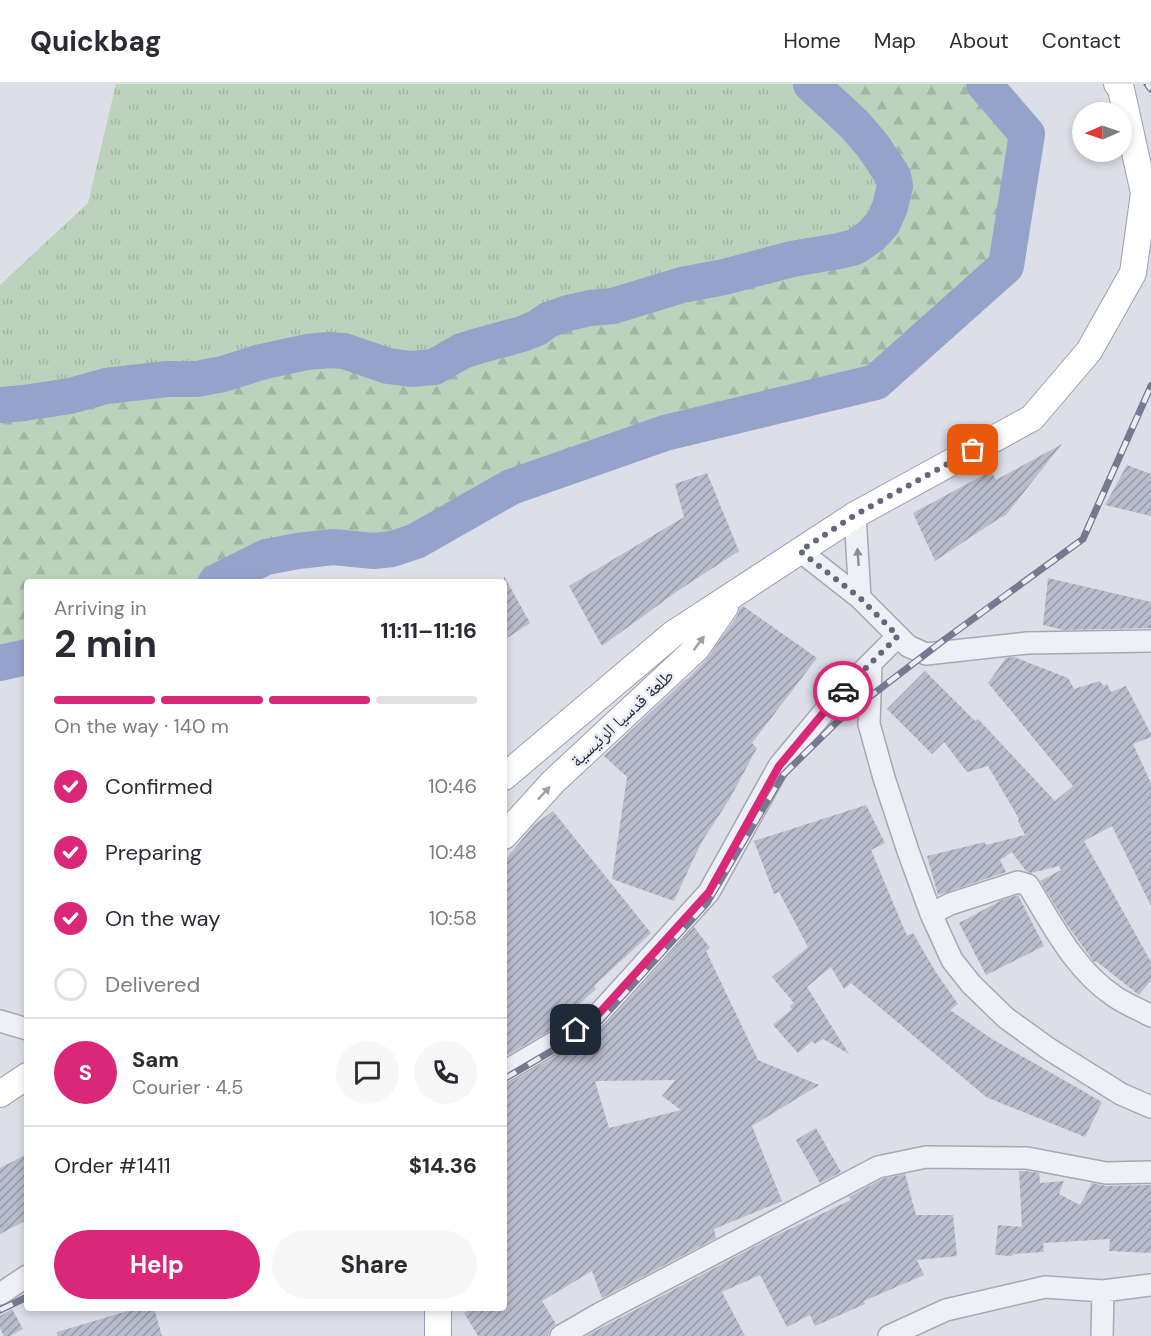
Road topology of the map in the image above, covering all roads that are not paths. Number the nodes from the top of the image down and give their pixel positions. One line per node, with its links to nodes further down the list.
1 (1117, 84): 2 (main road)
2 (855, 515): 3 (main road); 5 (street, one-way to 2)
3 (800, 551): 4 (main road); 5 (street)
4 (734, 594): 9 (main road); 10 (main road, طلعة قدسيا الرئيسية, one-way to 4)
5 (860, 598): 6 (street)
6 (898, 636): 7 (street); 8 (street)
7 (1151, 641)
8 (871, 665): 11 (street); 15 (street)
9 (507, 774)
10 (507, 833)
11 (931, 914): 12 (street); 18 (street)
12 (1151, 1016)
13 (0, 1021): 14 (street)
14 (24, 1028)
15 (507, 1070)
16 (24, 1078): 17 (main road)
17 (0, 1094)
18 (1151, 1107)
19 (1151, 1172): 26 (street)
20 (24, 1278): 23 (street)
21 (1151, 1284): 22 (street)
22 (1103, 1291): 27 (street); 28 (street)
23 (0, 1294)
24 (438, 1311): 25 (main road)
25 (438, 1336)
26 (561, 1336)
27 (889, 1336)
28 (1102, 1336)

